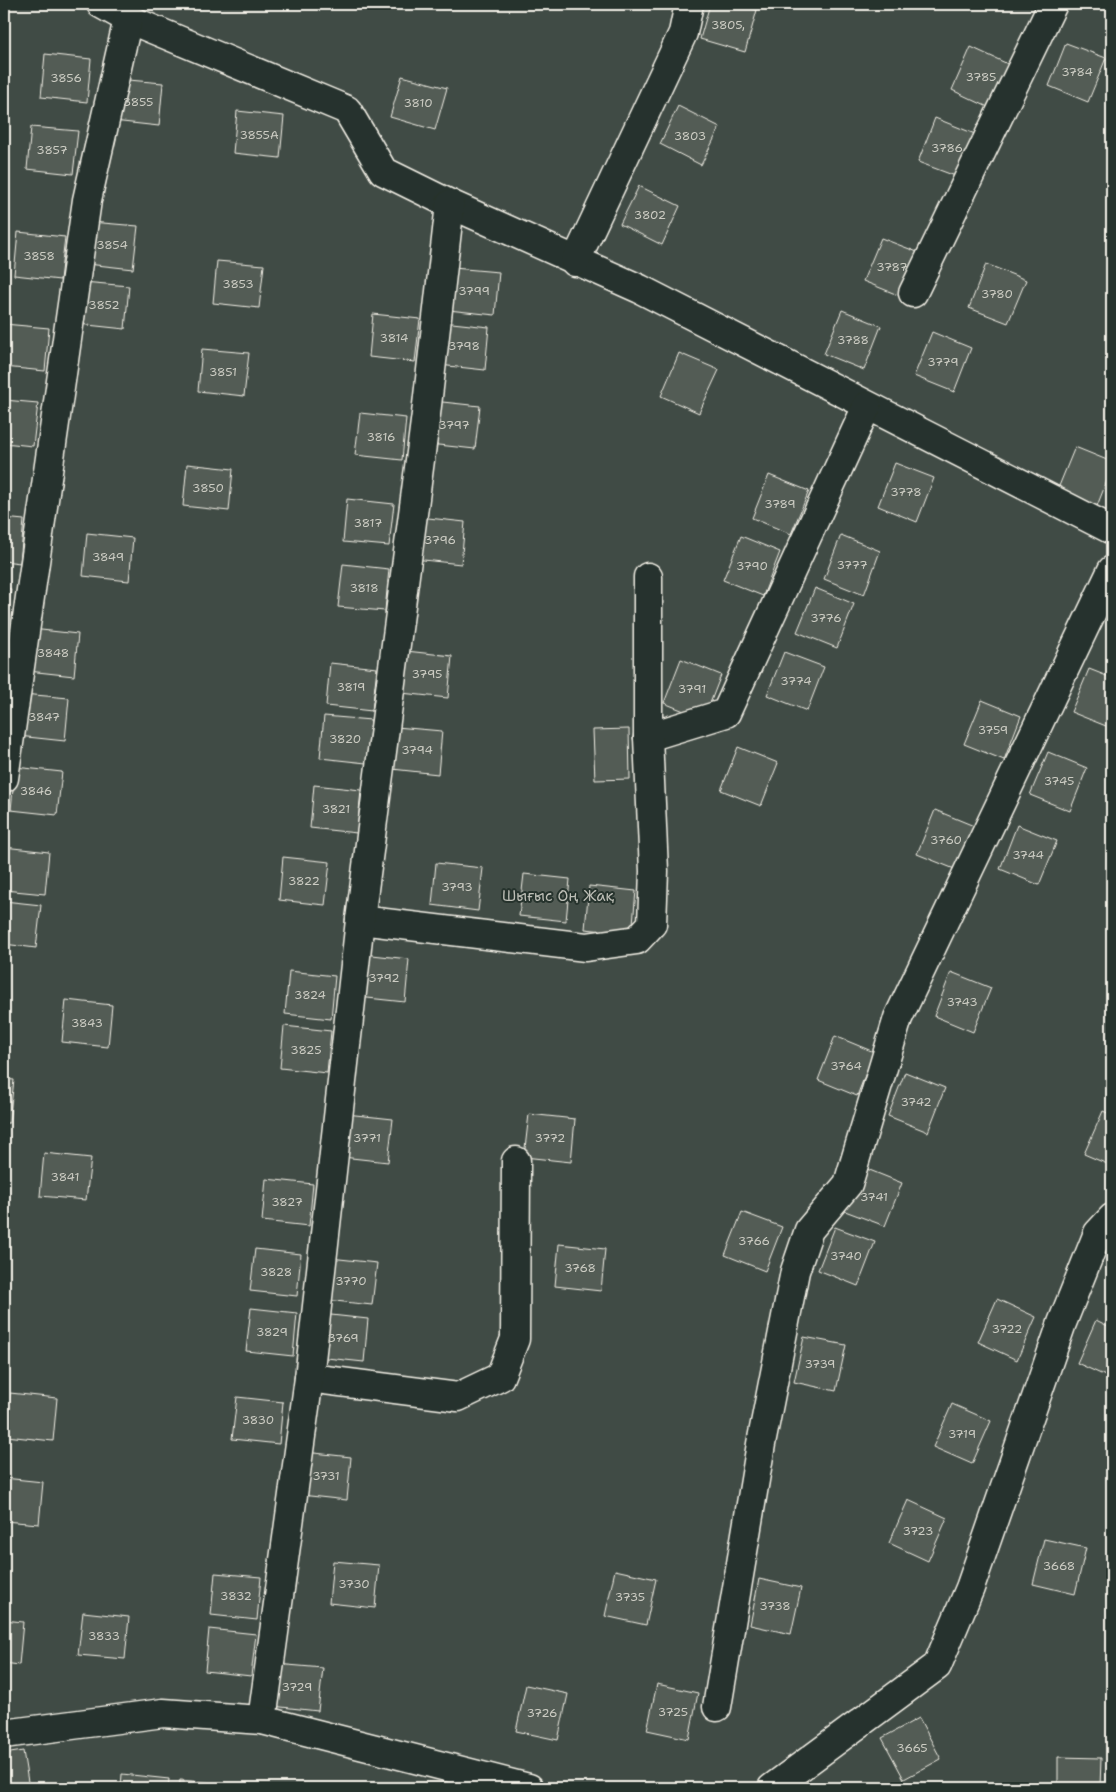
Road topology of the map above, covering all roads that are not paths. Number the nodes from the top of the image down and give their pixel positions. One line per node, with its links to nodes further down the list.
1 (100, 4): 4 (street)
2 (688, 4): 6 (street)
3 (1053, 4): 7 (street)
4 (128, 18): 5 (street); 13 (street)
5 (450, 204): 6 (street); 14 (street)
6 (574, 262): 8 (street)
7 (912, 293)
8 (867, 406): 9 (street); 12 (street)
9 (1112, 530)
10 (1112, 570): 18 (street)
11 (648, 577): 12 (street)
12 (648, 737): 14 (street)
13 (4, 778)
14 (360, 920): 17 (street)
15 (516, 1161): 17 (street)
16 (1112, 1218): 23 (street)
17 (309, 1378): 19 (street)
18 (717, 1707)
19 (262, 1720): 20 (street); 21 (street)
20 (4, 1734)
21 (499, 1785): 22 (street)
22 (529, 1788)
23 (772, 1788)

